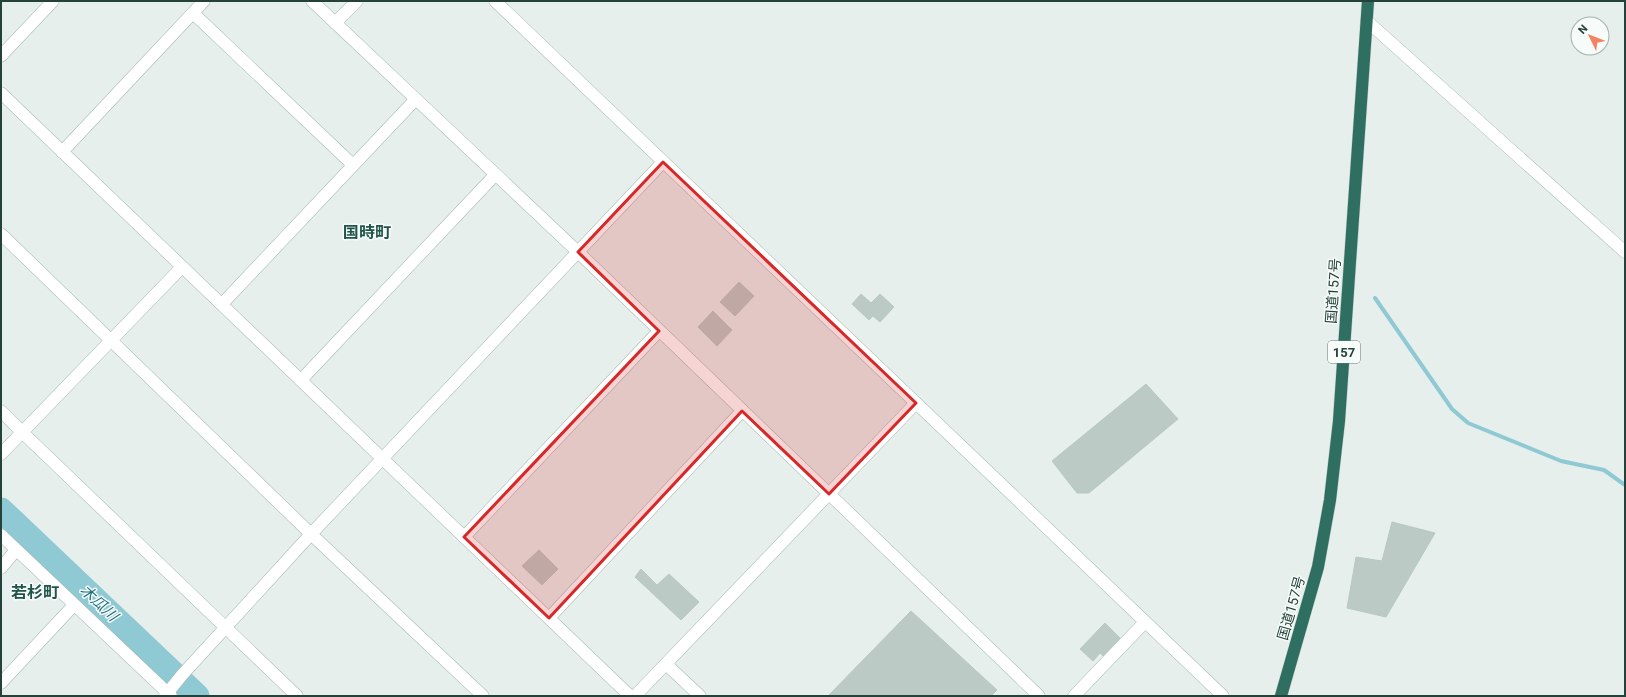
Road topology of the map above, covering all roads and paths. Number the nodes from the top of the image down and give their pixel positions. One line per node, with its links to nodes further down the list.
1 (53, 1): 10 (street)
2 (204, 1): 7 (street)
3 (312, 1): 9 (street)
4 (357, 1): 9 (street)
5 (495, 1): 14 (street)
6 (1368, 1): 8 (highway, 国道157号 / 157)
7 (192, 13): 13 (street); 15 (street)
8 (1367, 21): 19 (street); 52 (highway, 国道157号 / 157)
9 (335, 23): 12 (street)
10 (1, 56)
11 (1, 93): 13 (street)
12 (415, 100): 15 (street); 16 (street)
13 (62, 152): 20 (street)
14 (663, 162): 18 (street); 25 (street)
15 (353, 165): 21 (street)
16 (495, 174): 18 (street); 24 (street)
17 (1, 234): 23 (street)
18 (578, 252): 22 (street); 30 (street)
19 (1625, 252)
20 (182, 267): 21 (street); 23 (street)
21 (222, 304): 24 (street)
22 (659, 331): 27 (street); 34 (street)
23 (110, 341): 28 (street); 32 (street)
24 (301, 380): 30 (street)
25 (916, 404): 31 (street); 39 (street)
26 (1, 410): 28 (street)
27 (742, 411): 31 (street); 38 (street)
28 (22, 432): 29 (street); 40 (street)
29 (1, 454)
30 (382, 458): 32 (street); 34 (street)
31 (829, 494): 41 (street); 49 (street)
32 (311, 534): 40 (street); 45 (street)
33 (1, 535): 35 (street)
34 (464, 537): 38 (street)
35 (16, 550): 36 (street); 37 (street)
36 (1, 568)
37 (74, 605): 42 (street); 43 (street)
38 (549, 618): 46 (street)
39 (1144, 622): 50 (street); 51 (street)
40 (225, 628): 43 (street); 44 (street)
41 (666, 664): 47 (street); 48 (street)
42 (1, 683)
43 (169, 693)
44 (297, 696)
45 (483, 696)
46 (630, 696)
47 (635, 696)
48 (700, 696)
49 (1039, 696)
50 (1074, 696)
51 (1223, 696)
52 (1281, 696)

